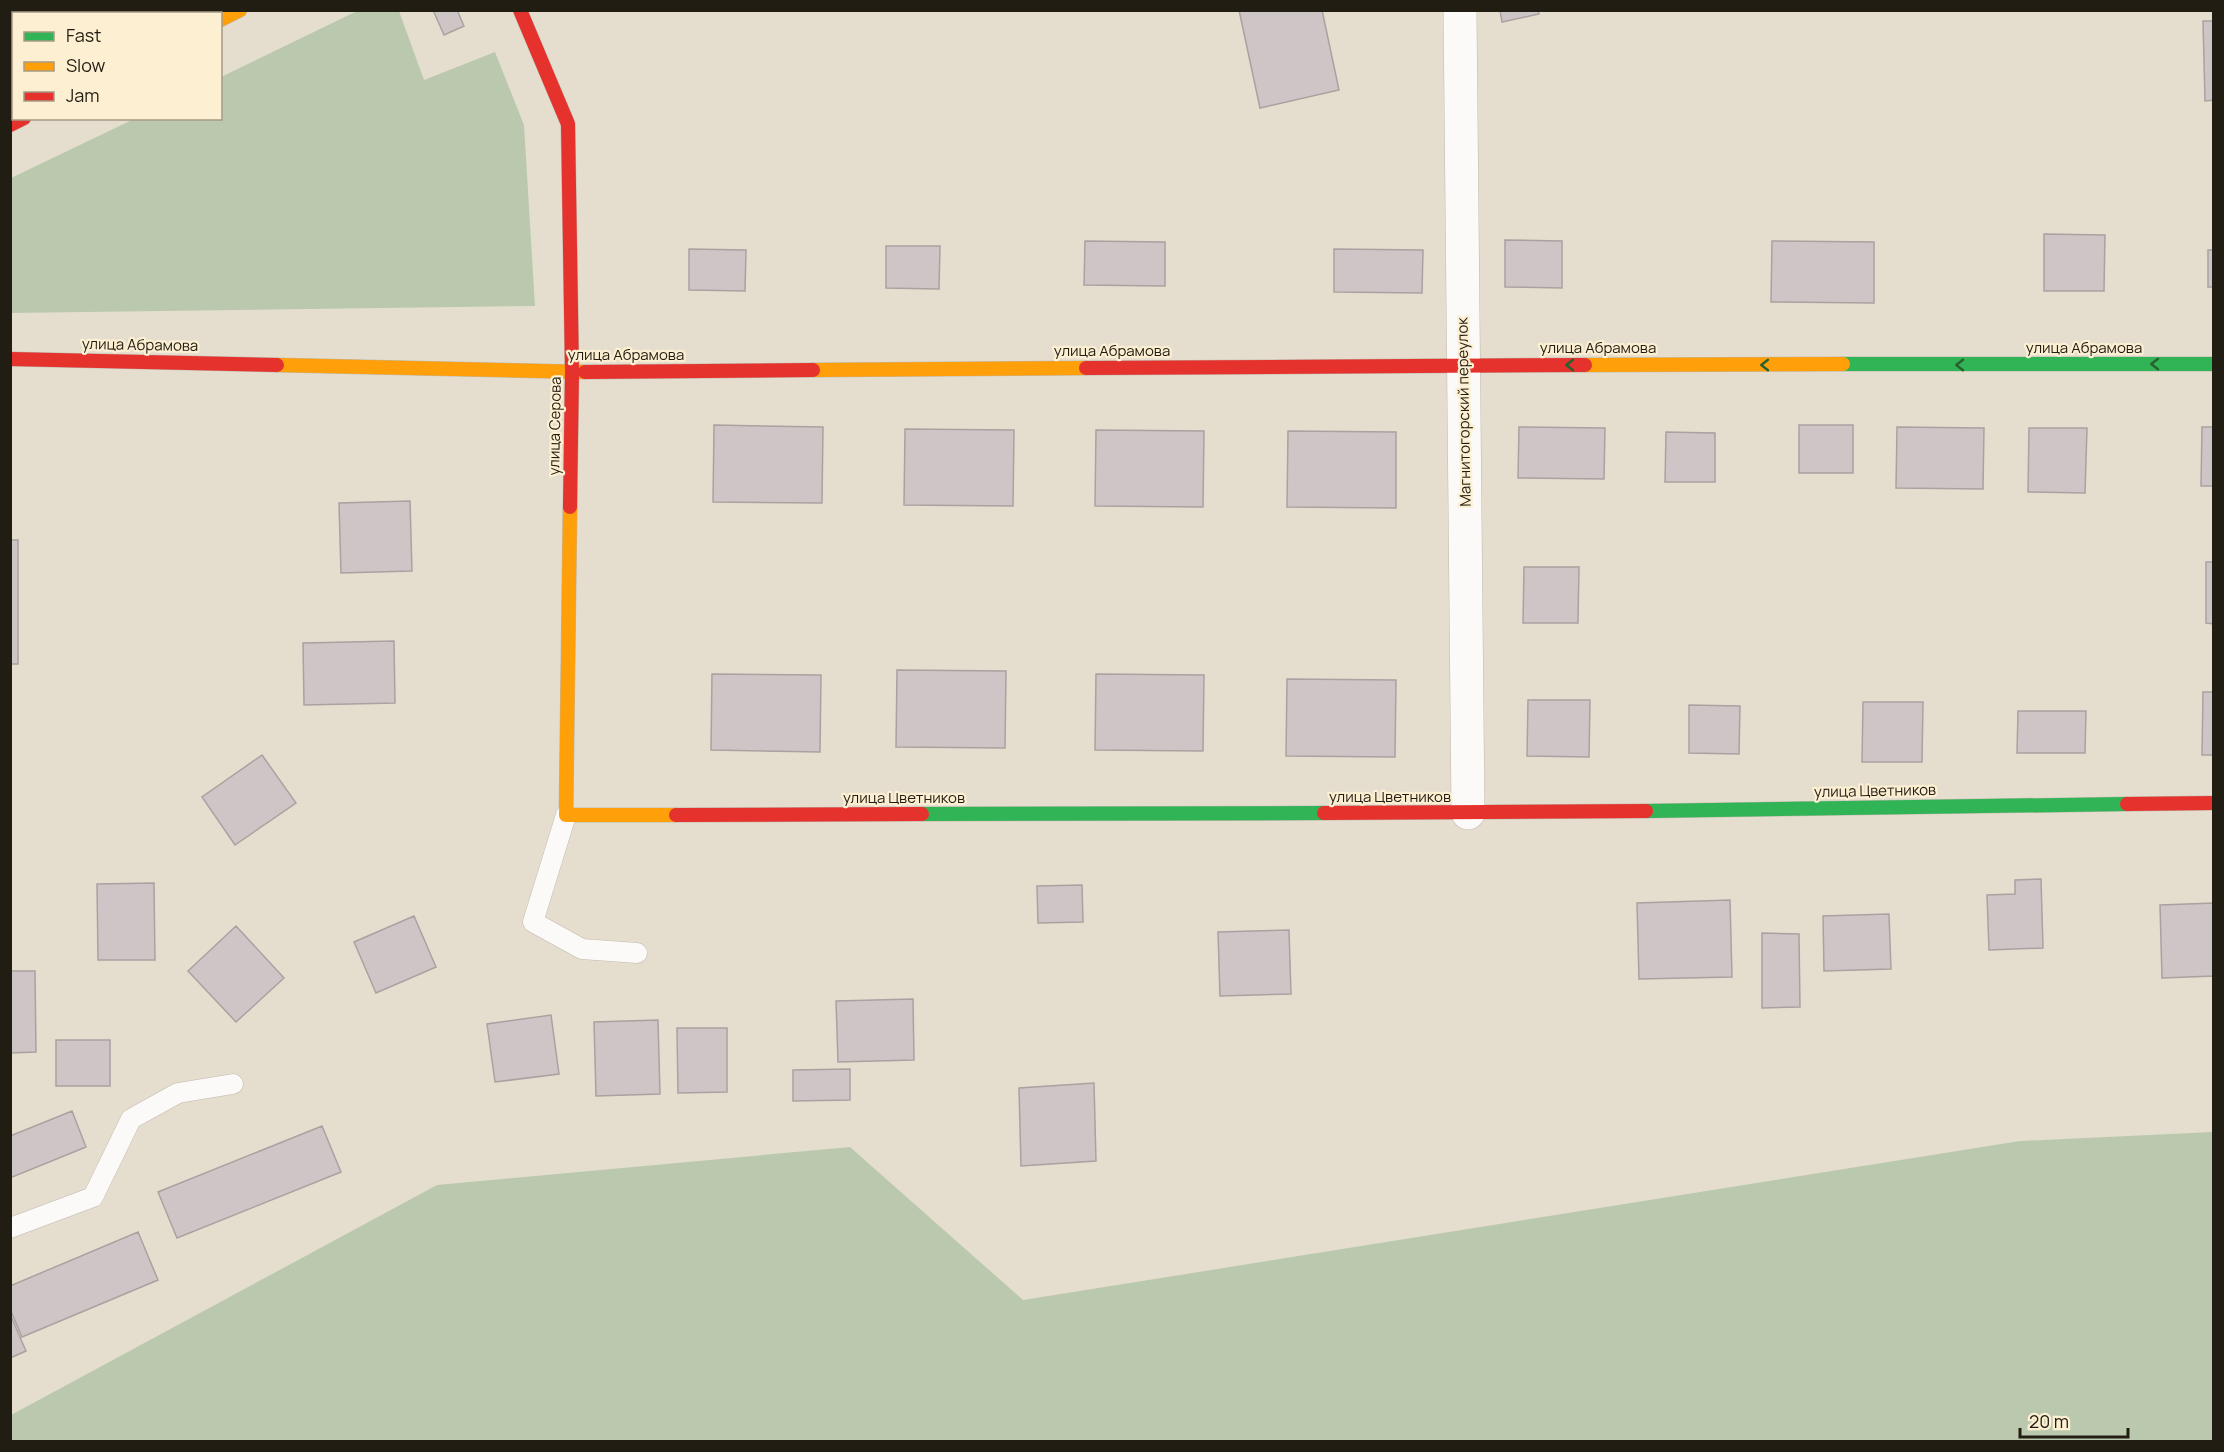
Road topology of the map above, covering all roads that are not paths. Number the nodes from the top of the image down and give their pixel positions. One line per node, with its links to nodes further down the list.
1 (240, 10): 4 (street)
2 (520, 10): 8 (street, улица Серова)
3 (1460, 10): 7 (street, Магнитогорский переулок)
4 (222, 19)
5 (10, 359): 8 (street, улица Абрамова)
6 (2214, 364): 7 (street, улица Абрамова, one-way to 7)
7 (1464, 365): 8 (street, улица Абрамова); 10 (street, Магнитогорский переулок)
8 (572, 372): 11 (street, улица Серова)
9 (2214, 803): 10 (street, улица Цветников)
10 (1468, 813): 11 (street, улица Цветников)
11 (566, 815): 12 (lane)
12 (637, 953)
13 (233, 1084): 14 (lane)
14 (10, 1228)

